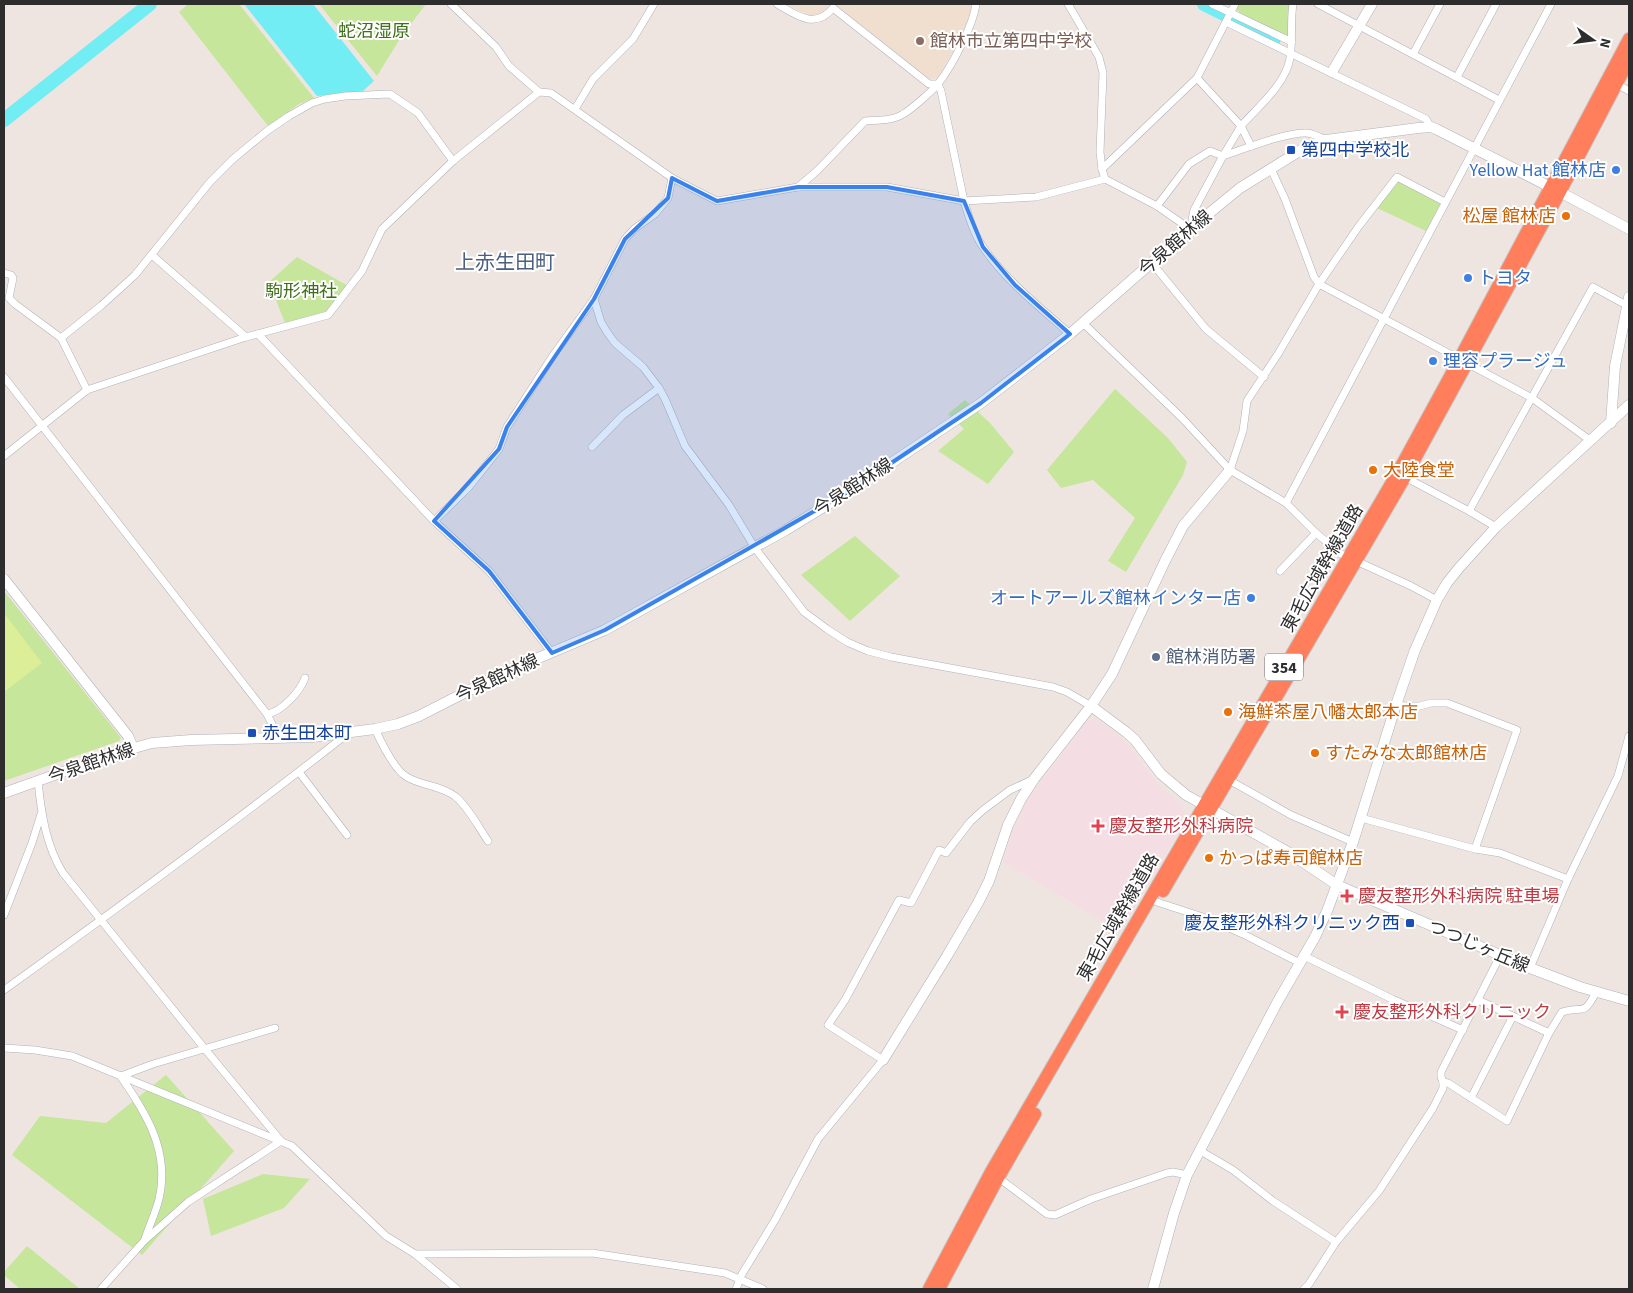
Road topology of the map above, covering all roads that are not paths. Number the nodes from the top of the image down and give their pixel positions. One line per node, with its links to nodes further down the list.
1 (450, 4): 28 (street)
2 (654, 4): 30 (street)
3 (777, 4): 25 (street)
4 (976, 4): 25 (street)
5 (1068, 4): 38 (street)
6 (1212, 4): 14 (street)
7 (1235, 4): 14 (street)
8 (1293, 4): 18 (street)
9 (1320, 4): 16 (street)
10 (1372, 4): 16 (main road)
11 (1440, 4): 20 (street)
12 (1496, 4): 23 (street)
13 (1551, 4): 29 (street)
14 (1230, 13): 15 (street); 18 (street)
15 (1226, 22): 19 (street); 24 (street)
16 (1360, 26): 20 (street); 22 (main road)
17 (1629, 39): 43 (highway, 東毛広域幹線道路 / 354)
18 (1292, 42): 19 (street)
19 (1290, 52): 22 (street); 31 (street)
20 (1413, 54): 23 (street)
21 (1629, 60): 26 (highway, 東毛広域幹線道路 / 354)
22 (1332, 72): 32 (street)
23 (1457, 77): 29 (street)
24 (1197, 78): 31 (street); 38 (street)
25 (938, 84): 42 (street); 44 (street)
26 (1617, 84): 27 (street); 43 (highway, 東毛広域幹線道路 / 354)
27 (1629, 91)
28 (538, 92): 30 (street); 37 (street)
29 (1499, 100): 35 (street)
30 (575, 109): 40 (street)
31 (1241, 126): 34 (street); 36 (street)
32 (1431, 127): 33 (main road, 今泉館林線); 35 (main road)
33 (1326, 140): 34 (street); 39 (main road, 今泉館林線)
34 (1251, 146): 36 (street)
35 (1476, 148): 43 (main road); 45 (street)
36 (1223, 156): 46 (street); 47 (street)
37 (453, 161): 49 (street); 57 (street)
38 (1102, 169): 41 (street)
39 (1271, 169): 47 (main road, 今泉館林線); 52 (street)
40 (672, 178): 42 (street); 53 (street)
41 (1105, 180): 44 (street); 46 (street)
42 (798, 187): 44 (street)
43 (1556, 189): 48 (main road); 61 (highway, 東毛広域幹線道路 / 354)
44 (964, 201): 58 (street)
45 (1445, 202): 52 (street); 55 (street)
46 (1157, 206): 47 (street)
47 (1193, 227): 50 (main road, 今泉館林線)
48 (1629, 229)
49 (152, 255): 59 (street); 60 (street)
50 (1152, 263): 56 (main road, 今泉館林線); 63 (street)
51 (4, 273): 60 (street)
52 (1319, 284): 55 (street); 63 (street)
53 (594, 299): 64 (street); 77 (street)
54 (1629, 302): 66 (street); 68 (main road)
55 (1382, 319): 61 (street); 75 (street)
56 (1083, 323): 58 (main road, 今泉館林線); 73 (street)
57 (258, 334): 59 (street); 77 (street)
58 (1070, 334): 80 (main road, 今泉館林線)
59 (246, 337): 65 (street)
60 (61, 338): 65 (street)
61 (1463, 362): 66 (street); 74 (highway, 東毛広域幹線道路 / 354)
62 (4, 377): 69 (street)
63 (1264, 377): 73 (street)
64 (659, 388): 71 (street); 80 (street)
65 (87, 390): 69 (street)
66 (1532, 398): 70 (street); 76 (street)
67 (1629, 406): 68 (main road)
68 (1611, 423): 70 (main road)
69 (42, 426): 72 (street); 89 (street)
70 (1591, 441): 78 (main road)
71 (592, 447)
72 (4, 456)
73 (1230, 470): 75 (street); 88 (main road)
74 (1401, 475): 76 (street); 81 (highway, 東毛広域幹線道路 / 354)
75 (1286, 503): 79 (street)
76 (1469, 512): 78 (street)
77 (434, 520): 85 (street)
78 (1496, 527): 84 (main road)
79 (1316, 533): 81 (street); 82 (street)
80 (755, 548): 85 (main road, 今泉館林線); 88 (street)
81 (1353, 559): 84 (street); 97 (highway, 東毛広域幹線道路 / 354); 100 (highway, 東毛広域幹線道路 / 354)
82 (1280, 571)
83 (4, 579): 94 (main road)
84 (1436, 600): 87 (main road)
85 (552, 653): 90 (main road, 今泉館林線)
86 (305, 678): 89 (street)
87 (1396, 705): 102 (main road); 106 (street)
88 (1091, 706): 96 (main road); 100 (main road, つつじヶ丘線)
89 (267, 714): 93 (street)
90 (375, 729): 91 (main road, 今泉館林線); 104 (street)
91 (346, 733): 93 (main road, 今泉館林線); 95 (street)
92 (1629, 736): 107 (street)
93 (277, 738): 94 (main road, 今泉館林線)
94 (133, 748): 98 (main road, 今泉館林線)
95 (299, 772): 103 (street); 111 (street)
96 (1034, 779): 125 (main road); 125 (street)
97 (1229, 780): 100 (highway, 東毛広域幹線道路 / 354); 105 (street)
98 (38, 781): 99 (main road, 今泉館林線); 101 (street)
99 (4, 793)
100 (1207, 808): 108 (main road, つつじヶ丘線); 109 (highway, 東毛広域幹線道路 / 354); 131 (highway, 東毛広域幹線道路 / 354)
101 (42, 814): 110 (street); 111 (street)
102 (1361, 818): 105 (main road); 106 (street)
103 (347, 835)
104 (488, 841)
105 (1353, 842): 108 (main road)
106 (1475, 848): 107 (street)
107 (1568, 879): 114 (street)
108 (1337, 885): 112 (main road, つつじヶ丘線); 113 (main road)
109 (1157, 902): 113 (street); 131 (highway, 東毛広域幹線道路 / 354)
110 (4, 915)
111 (102, 920): 115 (street); 124 (street)
112 (1500, 956): 114 (main road, つつじヶ丘線); 117 (street)
113 (1302, 960): 121 (street); 130 (main road)
114 (1530, 968): 116 (main road, つつじヶ丘線)
115 (4, 990)
116 (1596, 992): 118 (main road, つつじヶ丘線); 122 (street)
117 (1478, 1000): 119 (street); 121 (street)
118 (1629, 1001)
119 (1513, 1016): 122 (street); 128 (street)
120 (275, 1028): 124 (street)
121 (1463, 1030): 127 (street)
122 (1549, 1033): 128 (street)
123 (4, 1048): 126 (street)
124 (205, 1049): 126 (street); 129 (street)
125 (883, 1060): 136 (street)
126 (120, 1076): 129 (street); 133 (street)
127 (1444, 1082): 128 (street); 134 (street)
128 (1471, 1098)
129 (281, 1140): 133 (street); 135 (street)
130 (1199, 1150): 132 (main road); 134 (street)
131 (994, 1175): 132 (street); 141 (highway, 東毛広域幹線道路 / 354); 142 (highway, 東毛広域幹線道路 / 354)
132 (1187, 1175): 143 (main road)
133 (144, 1241): 137 (street)
134 (1336, 1242): 144 (street)
135 (415, 1254): 136 (street); 138 (street)
136 (741, 1279): 139 (street); 140 (street)
137 (101, 1289)
138 (457, 1289)
139 (736, 1289)
140 (764, 1289)
141 (929, 1289)
142 (939, 1289)
143 (1153, 1289)
144 (1304, 1289)

